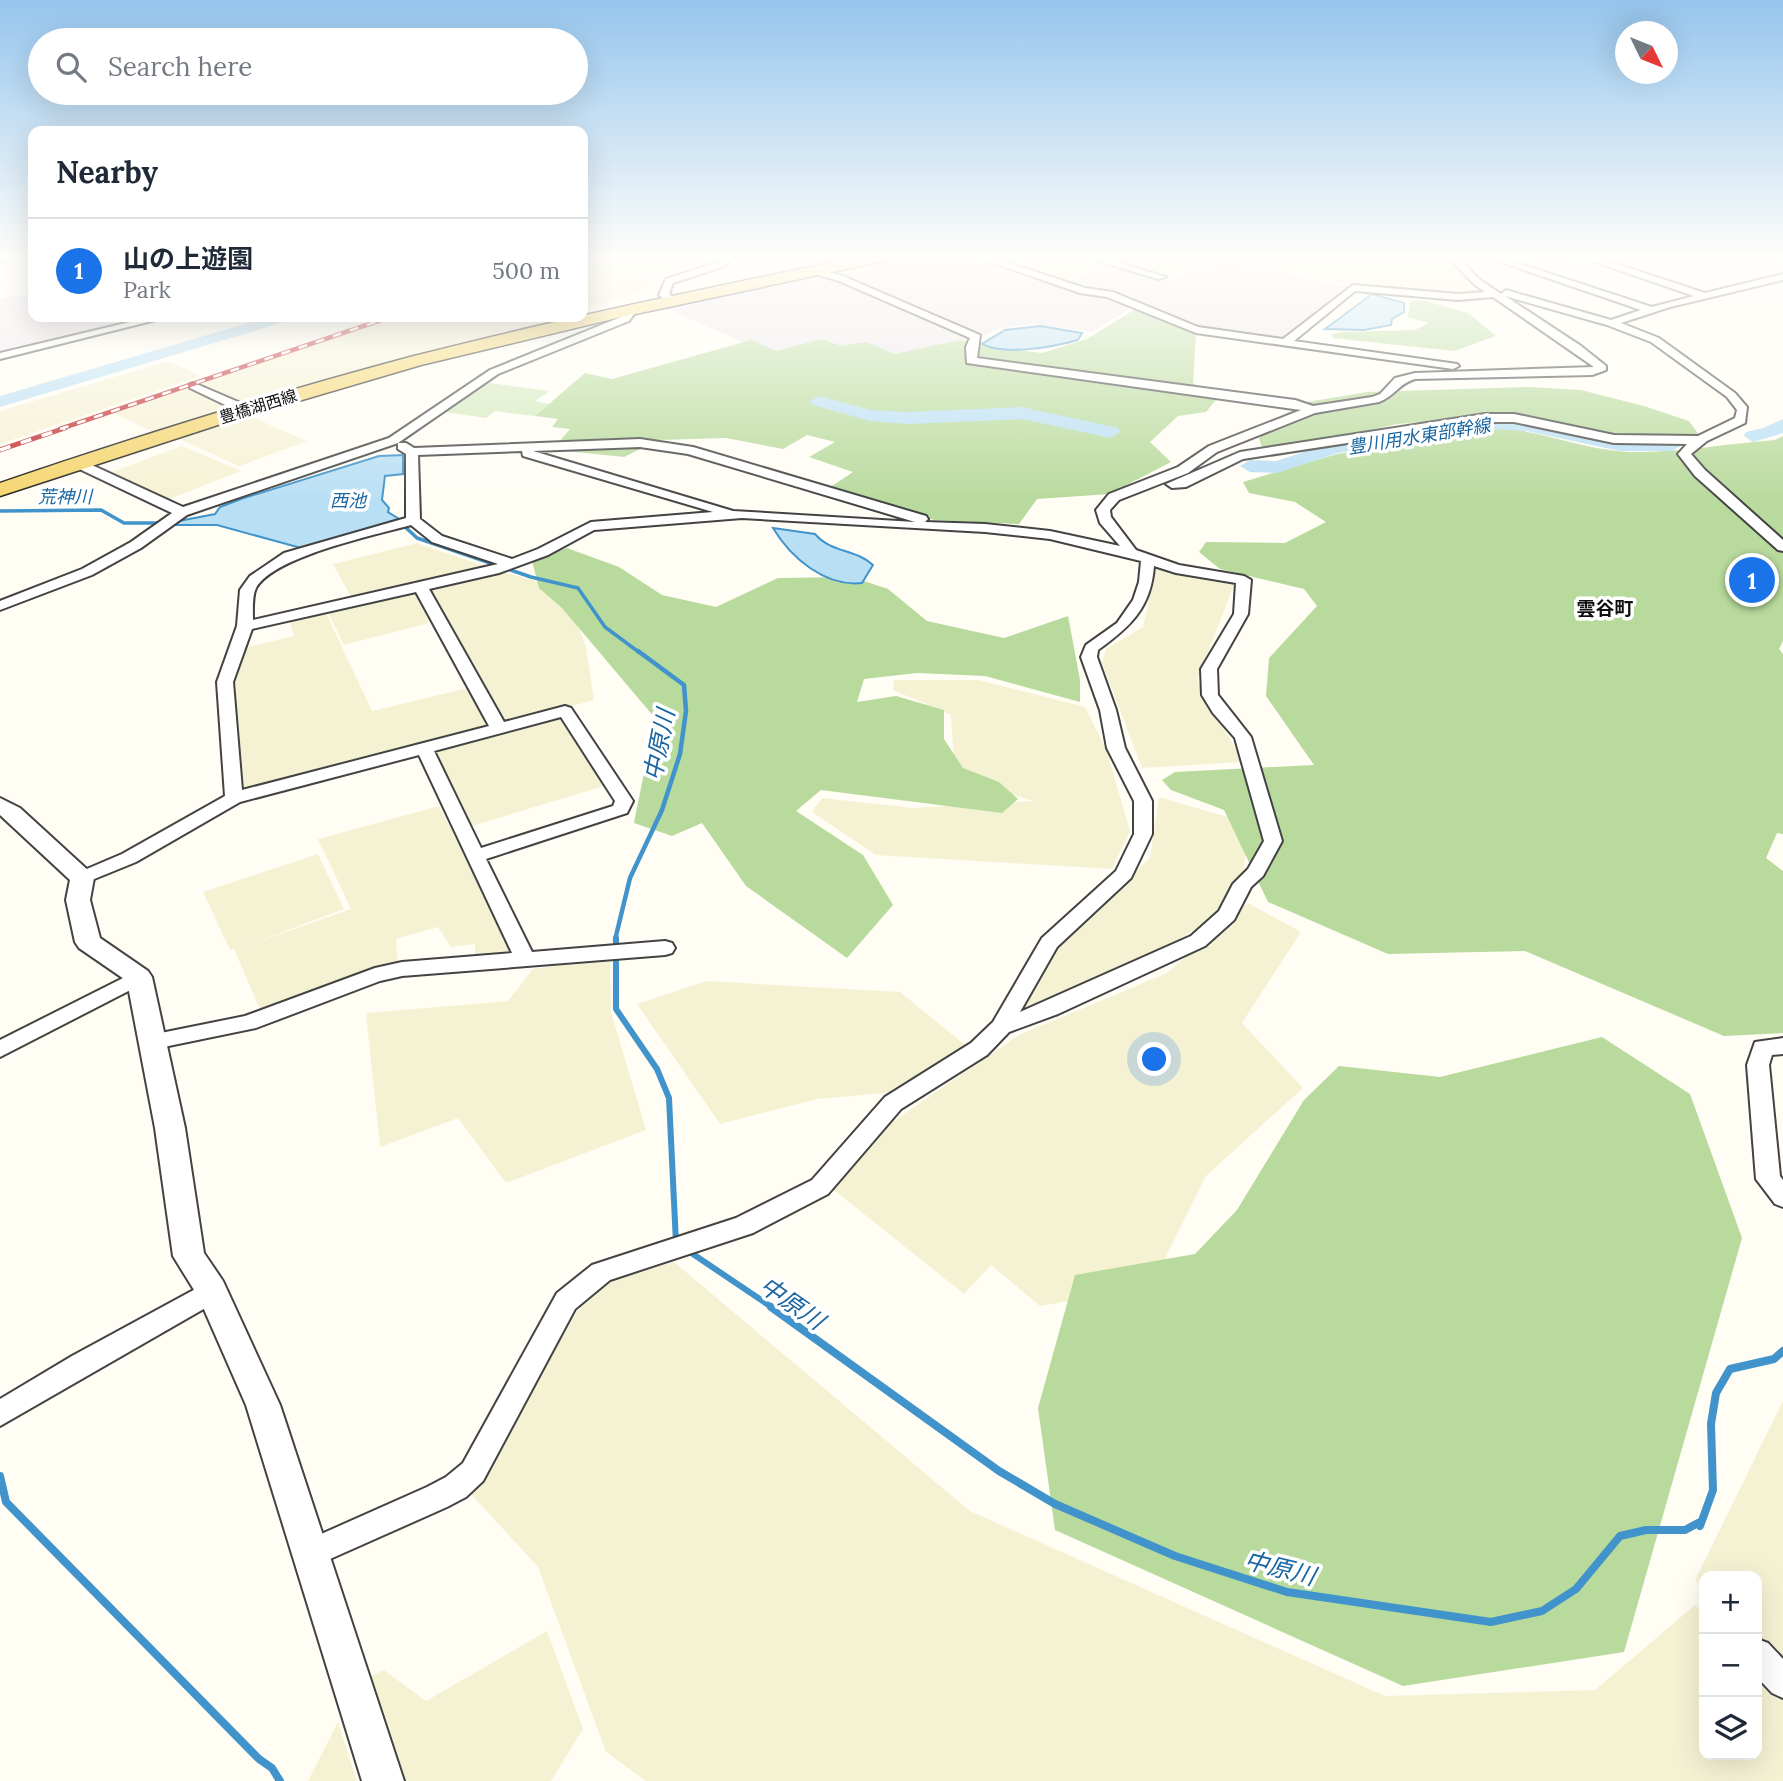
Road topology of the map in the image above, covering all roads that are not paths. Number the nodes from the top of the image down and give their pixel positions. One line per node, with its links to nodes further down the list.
1 (75, 338): 10 (street)
2 (515, 338): 13 (main road, 豊橋湖西線)
3 (574, 338): 16 (street)
4 (975, 338): 14 (street)
5 (1257, 338): 9 (street)
6 (1291, 338): 9 (street)
7 (1562, 338): 11 (street)
8 (1650, 338): 15 (street)
9 (1286, 342): 11 (street)
10 (0, 356)
11 (1494, 374): 14 (street)
12 (194, 386): 13 (street)
13 (246, 410): 19 (main road, 豊橋湖西線)
14 (1312, 410): 20 (street)
15 (1700, 440): 20 (street); 26 (street)
16 (393, 441): 18 (street); 23 (street)
17 (509, 448): 18 (street); 22 (street); 25 (street)
18 (412, 452): 24 (street)
19 (77, 463): 21 (main road, 豊橋湖西線); 23 (street)
20 (1154, 480): 27 (street)
21 (0, 489)
22 (735, 515): 25 (street); 28 (street)
23 (173, 519): 30 (street)
24 (405, 522): 28 (street); 31 (street)
25 (940, 525): 27 (street)
26 (1783, 547)
27 (1139, 556): 41 (street); 41 (street)
28 (504, 566): 29 (street)
29 (421, 587): 31 (street); 32 (street)
30 (0, 606)
31 (245, 626): 34 (street)
32 (499, 728): 33 (street); 36 (street)
33 (425, 748): 34 (street); 36 (street)
34 (234, 798): 37 (street)
35 (0, 805): 37 (street)
36 (476, 856): 39 (street)
37 (82, 878): 40 (street)
38 (665, 948): 39 (street)
39 (525, 959): 42 (street)
40 (139, 977): 42 (street); 44 (street)
41 (1001, 1027): 48 (street)
42 (154, 1041): 46 (street)
43 (1783, 1046): 45 (street)
44 (0, 1049)
45 (1783, 1197)
46 (212, 1292): 47 (street); 48 (street)
47 (0, 1414)
48 (311, 1553): 51 (street)
49 (1762, 1659): 50 (street)
50 (1783, 1682)
51 (383, 1781)

